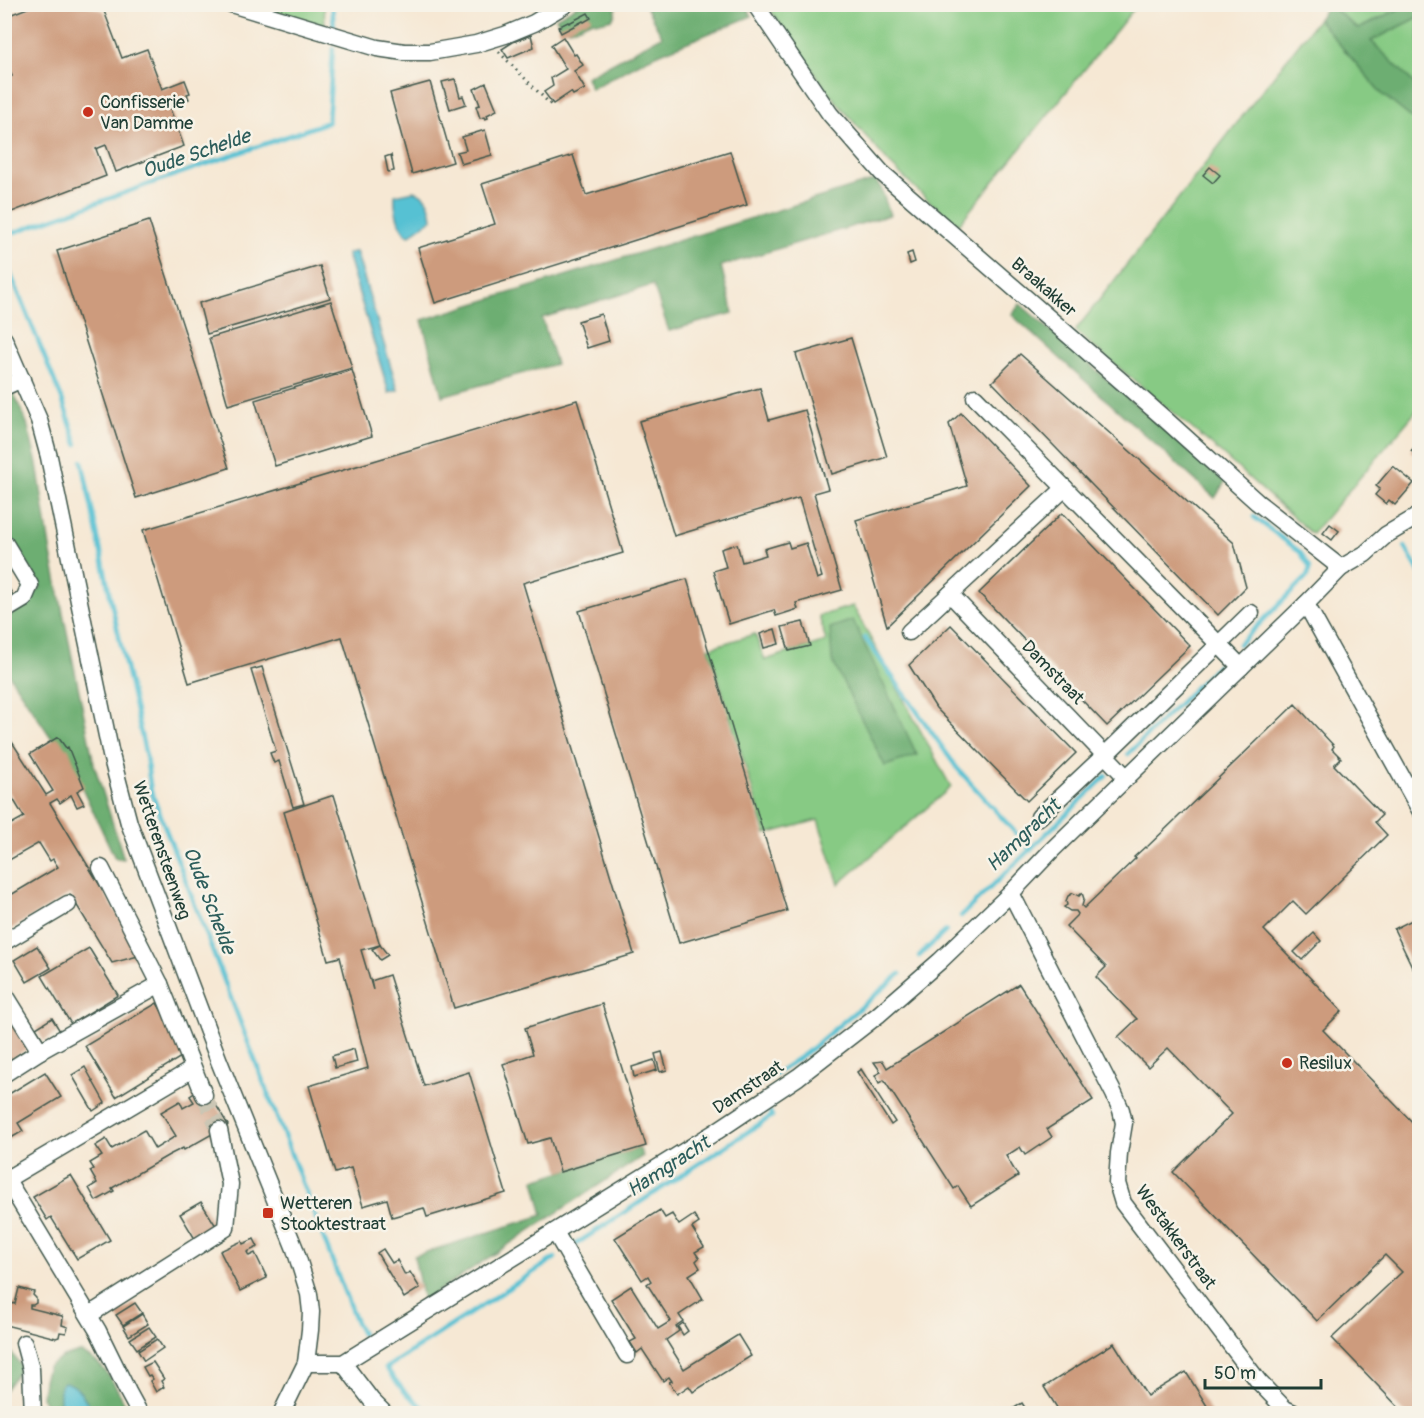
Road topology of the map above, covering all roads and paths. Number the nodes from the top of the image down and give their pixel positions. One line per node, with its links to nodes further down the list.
1 (231, 4): 4 (street)
2 (566, 4): 4 (street)
3 (755, 4): 13 (street, Braakakker)
4 (488, 40): 5 (path)
5 (550, 105)
6 (4, 339): 7 (street, Wetterensteenweg)
7 (22, 379): 8 (street); 41 (street, Wetterensteenweg)
8 (4, 387)
9 (975, 397): 10 (street)
10 (1065, 488): 14 (street); 19 (street)
11 (1419, 515): 13 (street, Damstraat)
12 (4, 542): 16 (street)
13 (1341, 568): 15 (street, Damstraat)
14 (950, 594): 18 (street); 21 (street, Damstraat)
15 (1306, 604): 20 (street, Damstraat); 23 (street)
16 (4, 611)
17 (1251, 613): 19 (street)
18 (909, 632)
19 (1218, 644): 20 (street); 21 (street)
20 (1241, 667): 22 (street, Damstraat)
21 (1105, 755): 22 (street, Damstraat); 24 (street)
22 (1127, 778): 26 (street, Damstraat)
23 (1419, 810)
24 (1039, 817)
25 (101, 868): 29 (street)
26 (1011, 893): 37 (street, Damstraat); 47 (street, Westakkerstraat)
27 (68, 904): 28 (street)
28 (4, 942)
29 (159, 984): 31 (street); 32 (street)
30 (4, 993): 31 (street)
31 (40, 1051): 33 (street)
32 (193, 1069): 34 (street); 36 (street)
33 (4, 1074)
34 (204, 1095)
35 (219, 1130): 38 (street)
36 (6, 1177): 38 (street)
37 (555, 1232): 40 (street); 42 (street, Damstraat)
38 (88, 1315): 44 (street)
39 (24, 1343): 43 (street)
40 (627, 1355)
41 (306, 1363): 42 (street); 45 (street, Wetterensteenweg)
42 (343, 1364): 46 (street)
43 (33, 1413)
44 (140, 1413)
45 (281, 1413)
46 (385, 1413)
47 (1296, 1413)

